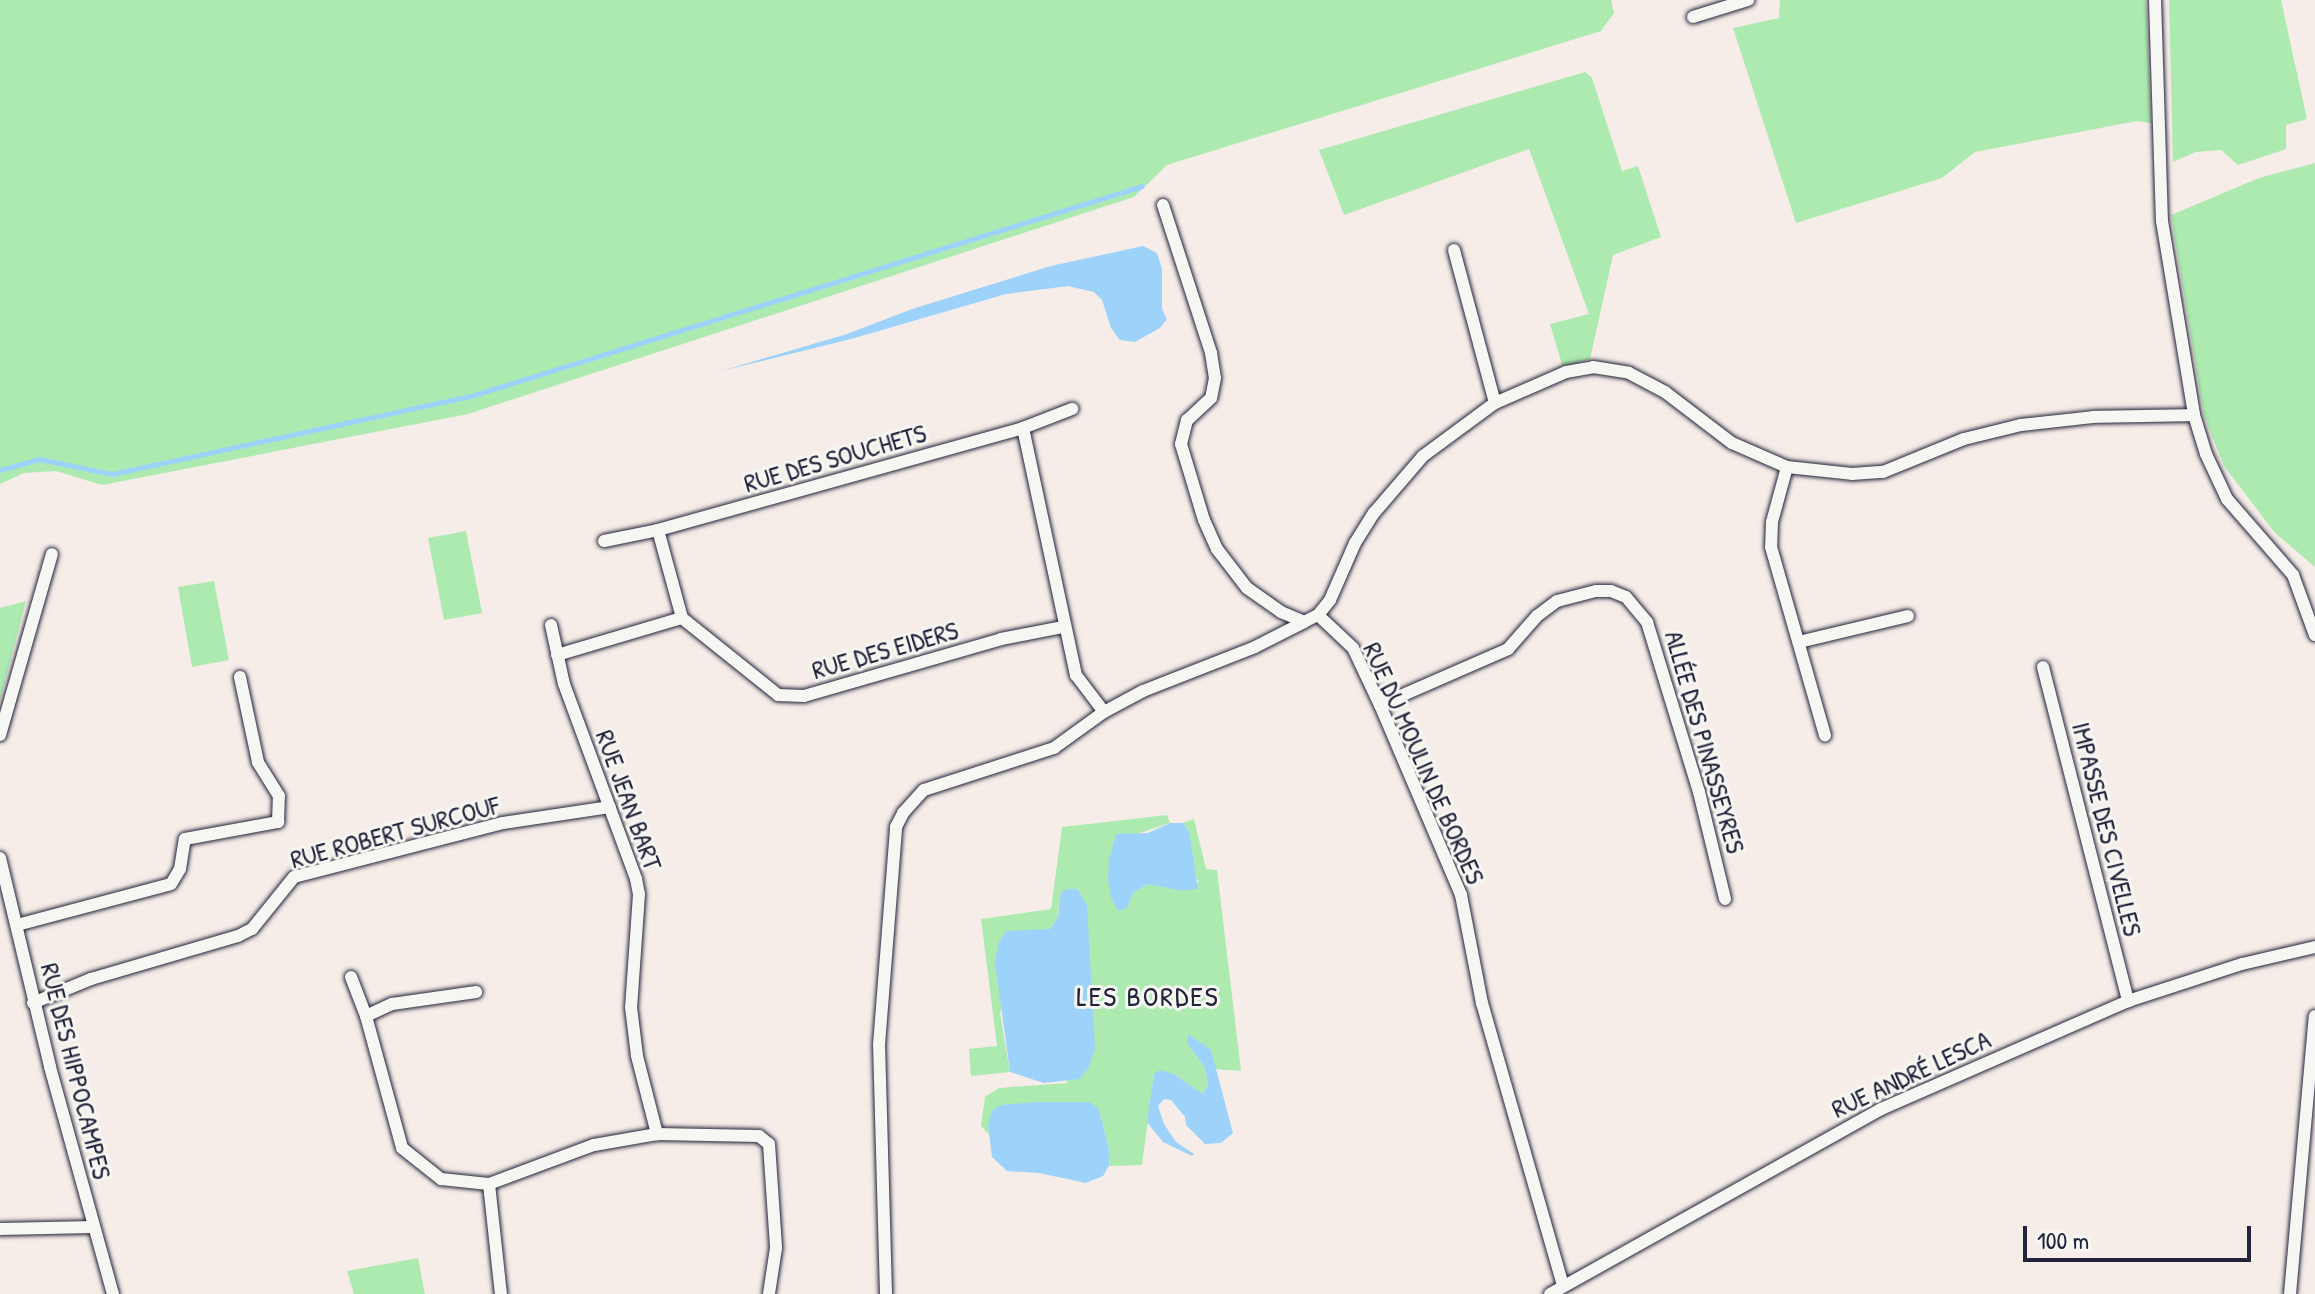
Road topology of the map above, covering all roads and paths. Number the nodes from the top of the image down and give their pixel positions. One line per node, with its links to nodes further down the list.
1 (1748, 0): 3 (street)
2 (2155, 0): 8 (street)
3 (1693, 17)
4 (1163, 205): 17 (street)
5 (1454, 250): 6 (street)
6 (1495, 403): 10 (street); 14 (street)
7 (1072, 409): 9 (street, RUE DES SOUCHETS)
8 (2194, 415): 10 (street); 20 (street)
9 (1023, 428): 11 (street, RUE DES SOUCHETS); 19 (street)
10 (1787, 467): 21 (street)
11 (658, 530): 12 (street, RUE DES SOUCHETS); 16 (street)
12 (604, 541)
13 (52, 554): 27 (street)
14 (1318, 615): 17 (street); 25 (street, RUE DU MOULIN DE BORDES)
15 (1908, 616): 21 (street)
16 (682, 618): 19 (street, RUE DES EIDERS); 22 (street)
17 (1304, 622): 26 (street)
18 (551, 625): 22 (street, RUE JEAN BART)
19 (1063, 627): 26 (street)
20 (2315, 635)
21 (1799, 642): 28 (street)
22 (557, 655): 29 (street, RUE JEAN BART)
23 (2043, 667): 36 (street, IMPASSE DES CIVELLES)
24 (240, 677): 32 (street)
25 (1380, 705): 31 (street, ALLÉE DES PINASSEYRES); 44 (street, RUE DU MOULIN DE BORDES)
26 (1104, 712): 48 (street)
27 (0, 735)
28 (1825, 735)
29 (610, 807): 37 (street, RUE ROBERT SURCOUF); 40 (street, RUE JEAN BART)
30 (0, 858): 32 (street, RUE DES HIPPOCAMPES)
31 (1725, 899)
32 (17, 925): 37 (street, RUE DES HIPPOCAMPES)
33 (2315, 947): 36 (street, RUE ANDRÉ LESCA)
34 (351, 977): 38 (street)
35 (476, 992): 38 (street)
36 (2128, 1001): 44 (street, RUE ANDRÉ LESCA)
37 (33, 1003): 42 (street, RUE DES HIPPOCAMPES)
38 (366, 1016): 41 (street)
39 (2315, 1016): 50 (street)
40 (657, 1134): 41 (street); 47 (street)
41 (489, 1184): 46 (street)
42 (93, 1227): 43 (street); 45 (street, RUE DES HIPPOCAMPES)
43 (0, 1229)
44 (1563, 1286): 49 (street, RUE ANDRÉ LESCA)
45 (113, 1294)
46 (501, 1294)
47 (769, 1294)
48 (886, 1294)
49 (1550, 1294)
50 (2290, 1294)

